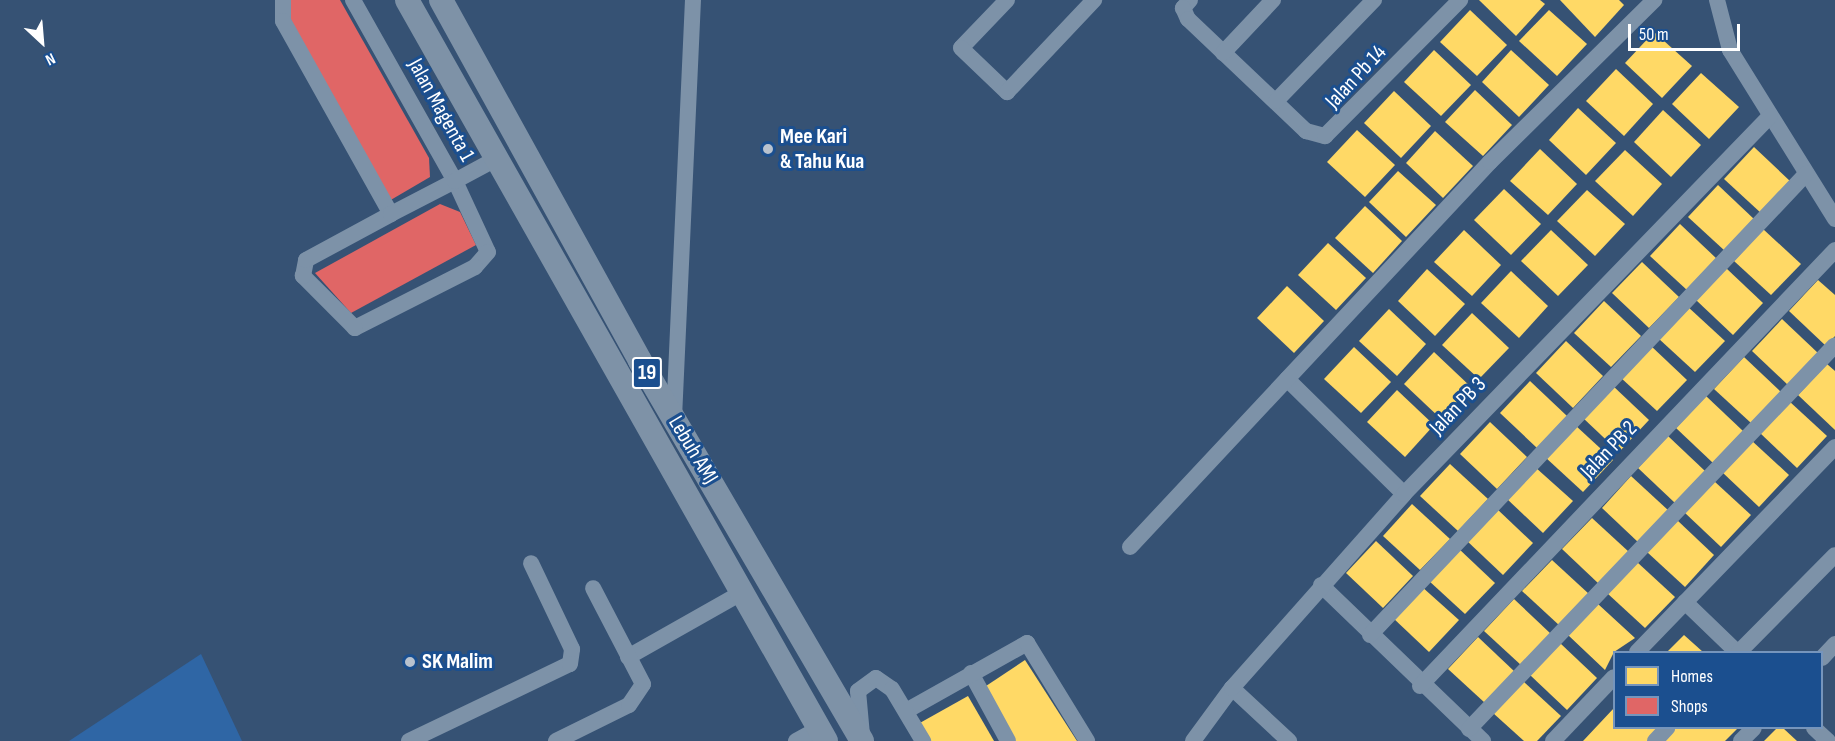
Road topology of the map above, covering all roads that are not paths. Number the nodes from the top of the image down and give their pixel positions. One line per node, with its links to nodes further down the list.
1 (283, 0): 20 (street)
2 (353, 0): 19 (street, Jalan Magenta 1)
3 (407, 0): 17 (highway, Lebuh AMJ / 19)
4 (441, 0): 25 (highway, Lebuh AMJ / 19)
5 (693, 0): 25 (street)
6 (1007, 0): 7 (street)
7 (1094, 0)
8 (1190, 0): 14 (street, Jalan Pb 14)
9 (1273, 0): 14 (street)
10 (1374, 0): 15 (street)
11 (1654, 0): 24 (street)
12 (1716, 0): 16 (street)
13 (1455, 2): 15 (street, Jalan Pb 14)
14 (1223, 52): 15 (street, Jalan Pb 14)
15 (1276, 101)
16 (1770, 116): 18 (street); 27 (street, Jalan PB 3)
17 (494, 160): 19 (street); 33 (highway, Lebuh AMJ / 19)
18 (1806, 174): 21 (street); 35 (street)
19 (455, 181): 20 (street); 20 (street, Jalan Magenta 1)
20 (391, 214)
21 (1835, 219)
22 (1835, 250): 44 (street, Jalan PB 2)
23 (1835, 345): 47 (street)
24 (1287, 379): 27 (street); 28 (street)
25 (674, 419): 52 (highway, Lebuh AMJ / 19)
26 (1835, 447): 34 (street)
27 (1404, 494): 31 (street, Jalan PB 3)
28 (1130, 547)
29 (1835, 555): 39 (street)
30 (531, 563): 53 (street)
31 (1321, 585): 35 (street); 45 (street, Jalan PB 3)
32 (593, 588): 41 (street)
33 (741, 593): 41 (street); 51 (highway, Lebuh AMJ / 19)
34 (1685, 602): 37 (street); 38 (street)
35 (1370, 635): 44 (street)
36 (1835, 644): 40 (street)
37 (1638, 651)
38 (1737, 651)
39 (1739, 651)
40 (1823, 656)
41 (628, 657): 54 (street)
42 (971, 673): 46 (street); 57 (street); 58 (street)
43 (1613, 677): 62 (street)
44 (1420, 686): 47 (street)
45 (1232, 688): 59 (street, Jalan PB 3); 60 (street)
46 (906, 711): 52 (street); 56 (street)
47 (1469, 729): 61 (street)
48 (1666, 729): 63 (street)
49 (1753, 729): 64 (street)
50 (1815, 729): 65 (street)
51 (822, 735): 55 (street)
52 (861, 739)
53 (409, 741)
54 (556, 741)
55 (796, 741)
56 (923, 741)
57 (1008, 741)
58 (1086, 741)
59 (1193, 741)
60 (1289, 741)
61 (1483, 741)
62 (1553, 741)
63 (1654, 741)
64 (1741, 741)
65 (1828, 741)

